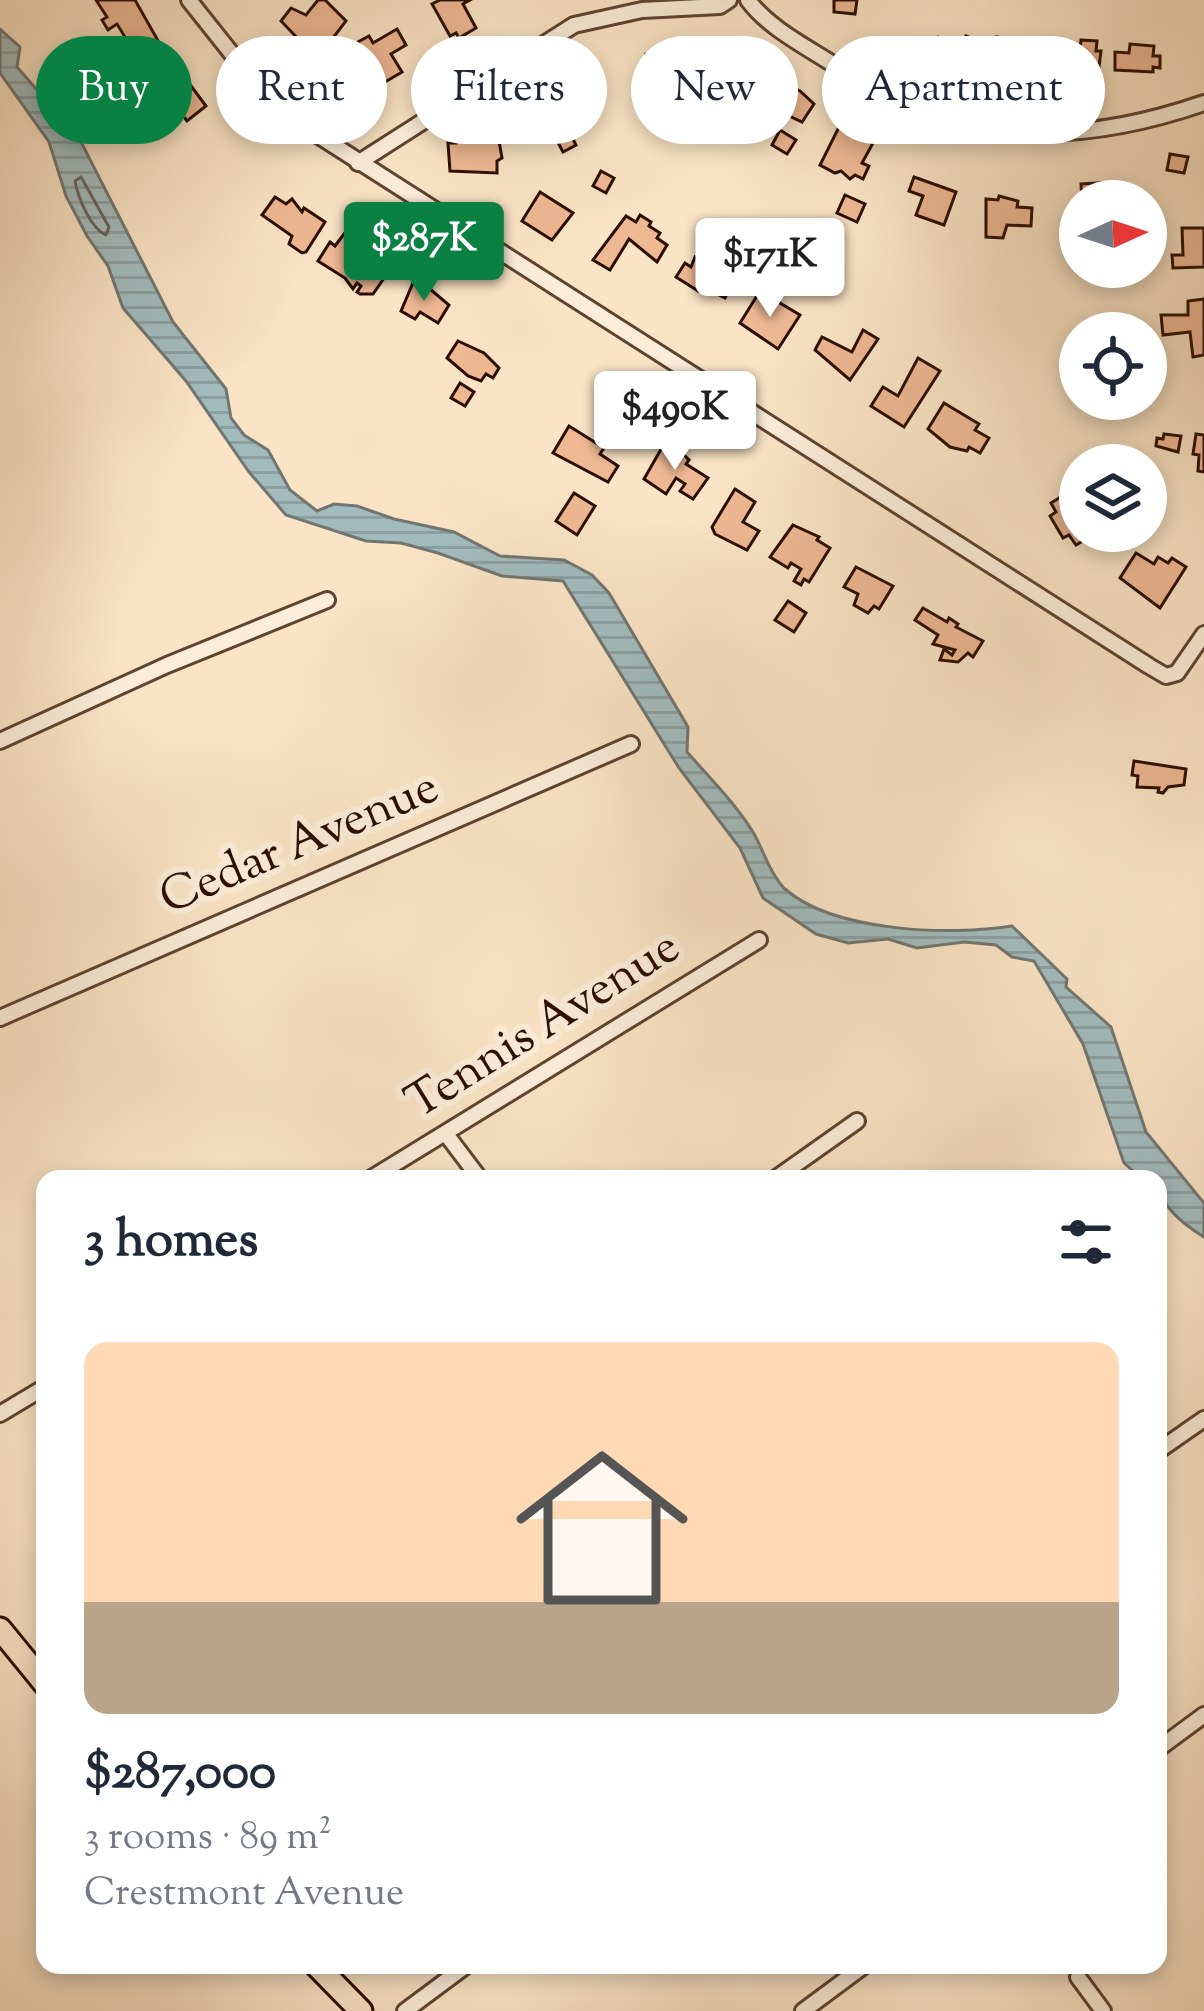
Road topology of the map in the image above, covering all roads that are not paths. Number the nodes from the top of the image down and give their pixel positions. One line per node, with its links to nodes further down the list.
1 (189, 0): 5 (street)
2 (730, 0): 5 (street)
3 (748, 0): 4 (street)
4 (1204, 103)
5 (358, 163): 7 (street)
6 (327, 600): 8 (street)
7 (1204, 634)
8 (0, 741)
9 (631, 744): 11 (street, Cedar Avenue)
10 (758, 940): 13 (street, Tennis Avenue)
11 (0, 1018)
12 (857, 1120): 16 (street)
13 (446, 1134): 14 (street, Tennis Avenue); 15 (street)
14 (385, 1170)
15 (473, 1170)
16 (788, 1170)
17 (36, 1392): 18 (street)
18 (0, 1414)
19 (1204, 1419): 20 (street)
20 (1167, 1445)
21 (0, 1629): 22 (main road)
22 (36, 1673)
23 (1204, 1714): 24 (street)
24 (1167, 1742)
25 (325, 1974): 29 (main road)
26 (455, 1974): 30 (street)
27 (853, 1974): 31 (street)
28 (1078, 1977): 32 (street)
29 (361, 2011)
30 (405, 2011)
31 (803, 2011)
32 (1103, 2011)

